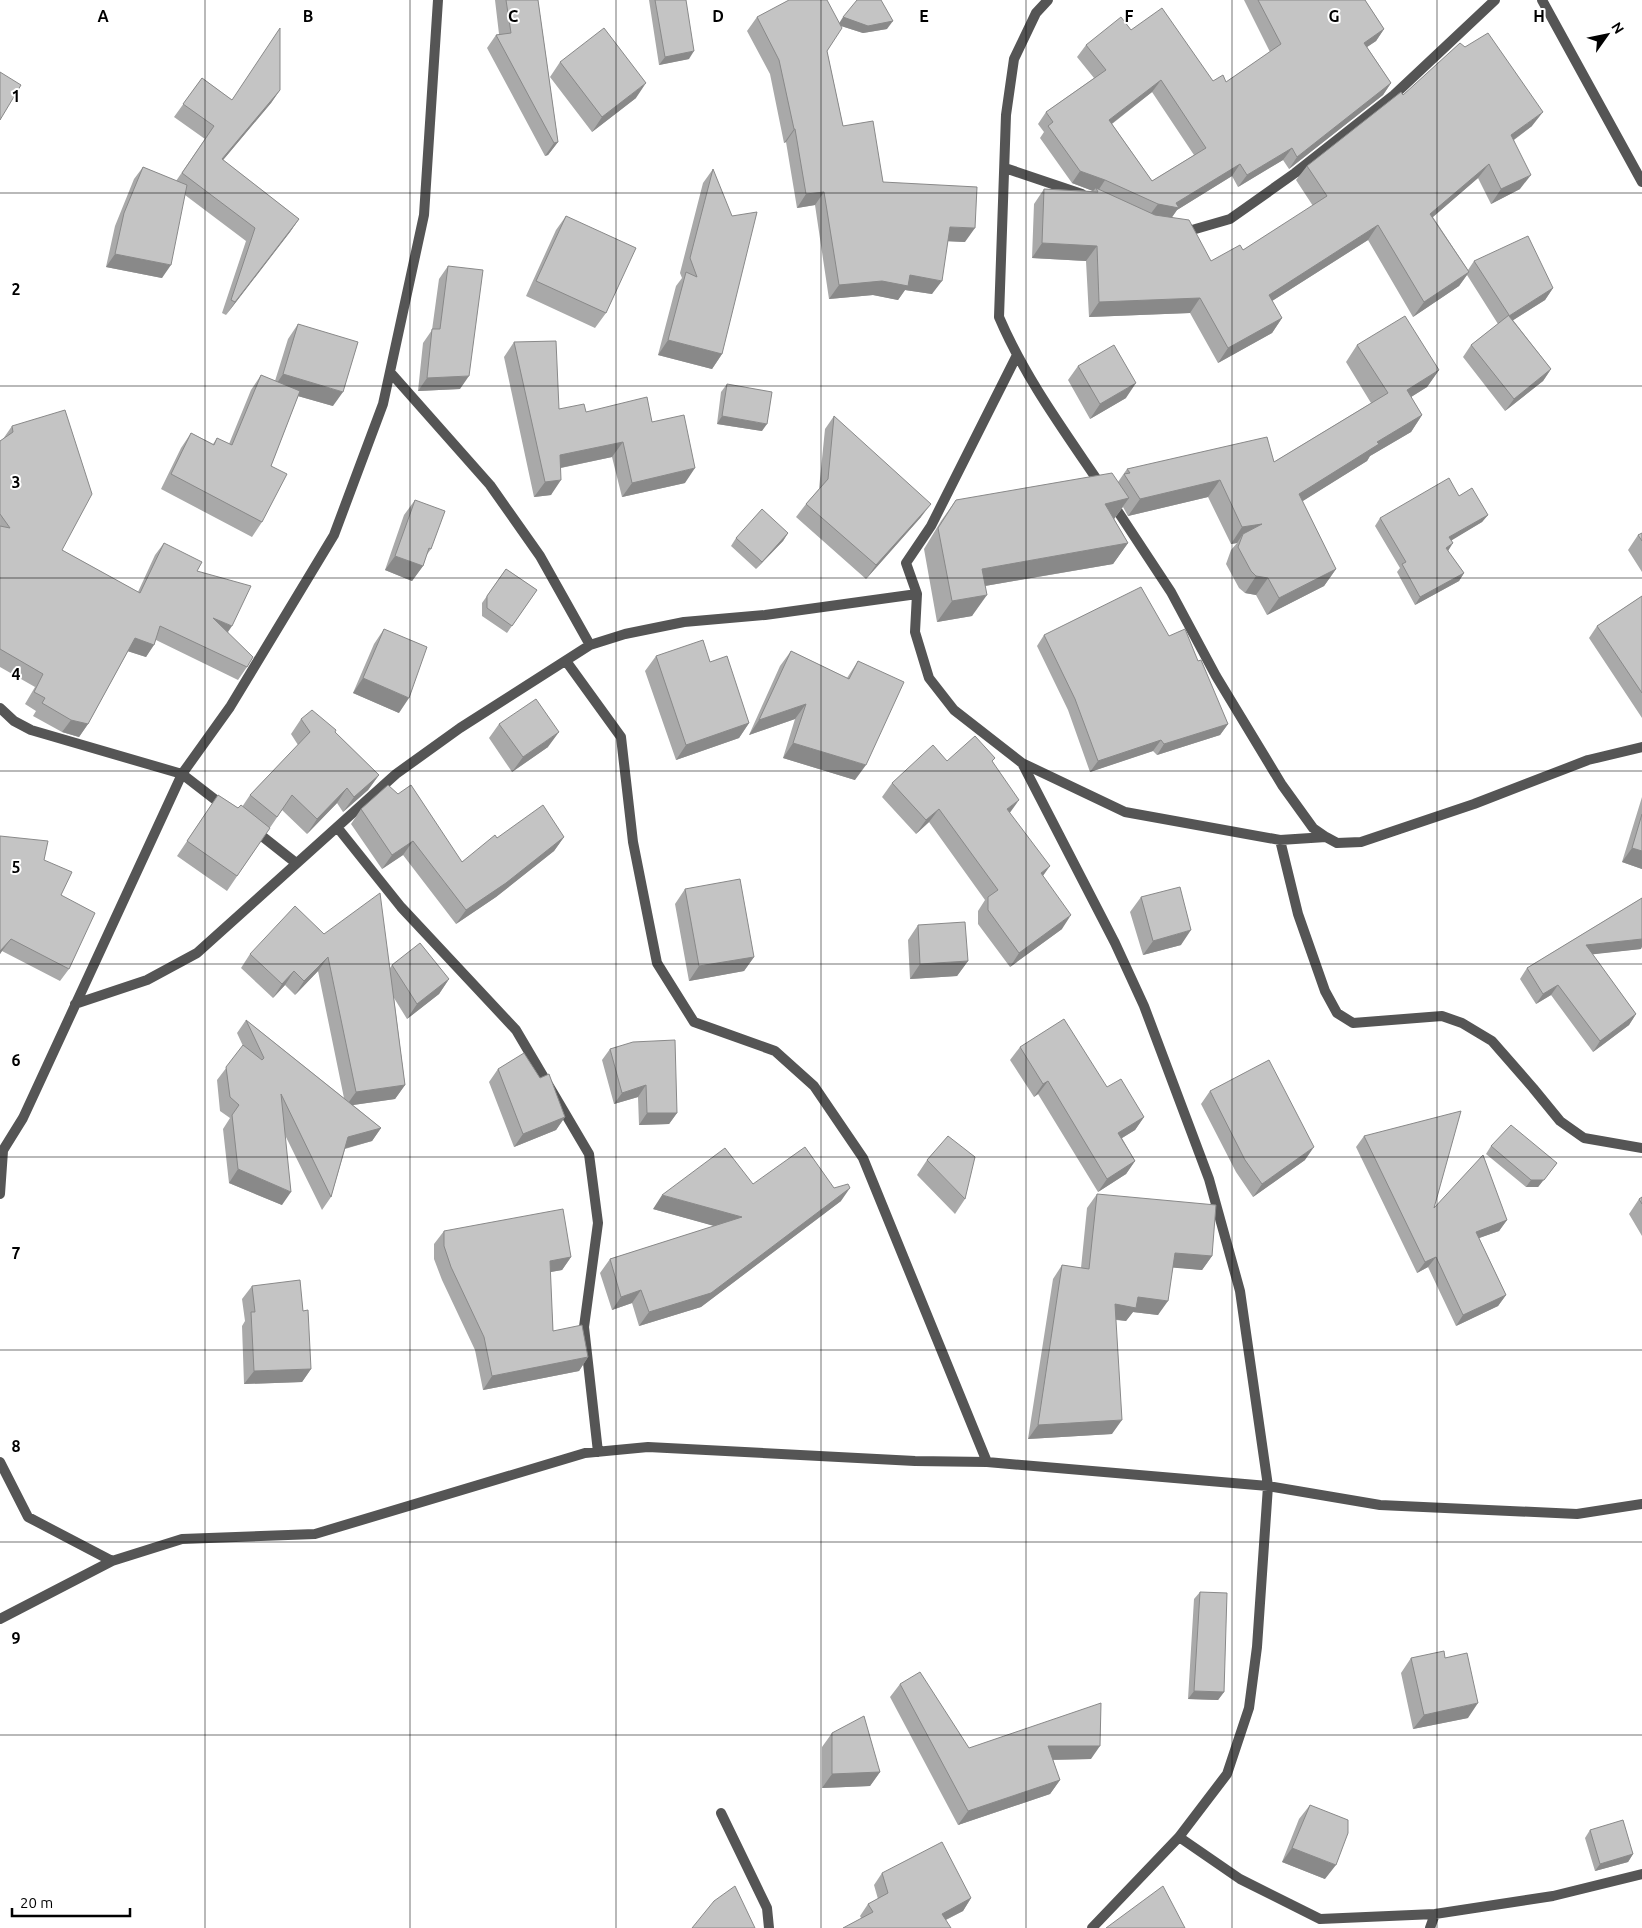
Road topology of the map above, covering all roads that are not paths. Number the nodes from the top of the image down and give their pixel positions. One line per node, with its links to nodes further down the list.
1 (438, 0): 10 (street)
2 (1048, 0): 5 (street)
3 (1495, 0): 8 (street)
4 (1542, 0): 6 (street)
5 (1005, 168): 7 (street); 9 (street)
6 (1642, 182)
7 (1094, 198)
8 (1174, 228)
9 (1017, 355): 11 (street); 19 (street)
10 (390, 372): 12 (street); 17 (street)
11 (917, 594): 12 (street); 16 (street)
12 (590, 645): 13 (street)
13 (566, 661): 18 (street); 28 (street)
14 (0, 708): 17 (street)
15 (1642, 747): 19 (street)
16 (1022, 764): 20 (street); 29 (street)
17 (182, 774): 21 (street); 22 (street)
18 (337, 827): 21 (street); 26 (street)
19 (1326, 837): 20 (street)
20 (1280, 840): 23 (street)
21 (296, 863): 22 (street)
22 (75, 1004): 24 (street)
23 (1642, 1148)
24 (2, 1153): 25 (street)
25 (0, 1194)
26 (598, 1452): 28 (street); 31 (street)
27 (0, 1462): 31 (street)
28 (987, 1462): 29 (street)
29 (1268, 1486): 30 (street); 34 (street)
30 (1642, 1504)
31 (112, 1561): 32 (street)
32 (0, 1619)
33 (721, 1813): 37 (street)
34 (1179, 1837): 36 (street); 38 (street)
35 (1642, 1874): 36 (street)
36 (1435, 1914): 39 (street)
37 (768, 1928)
38 (1092, 1928)
39 (1430, 1928)

